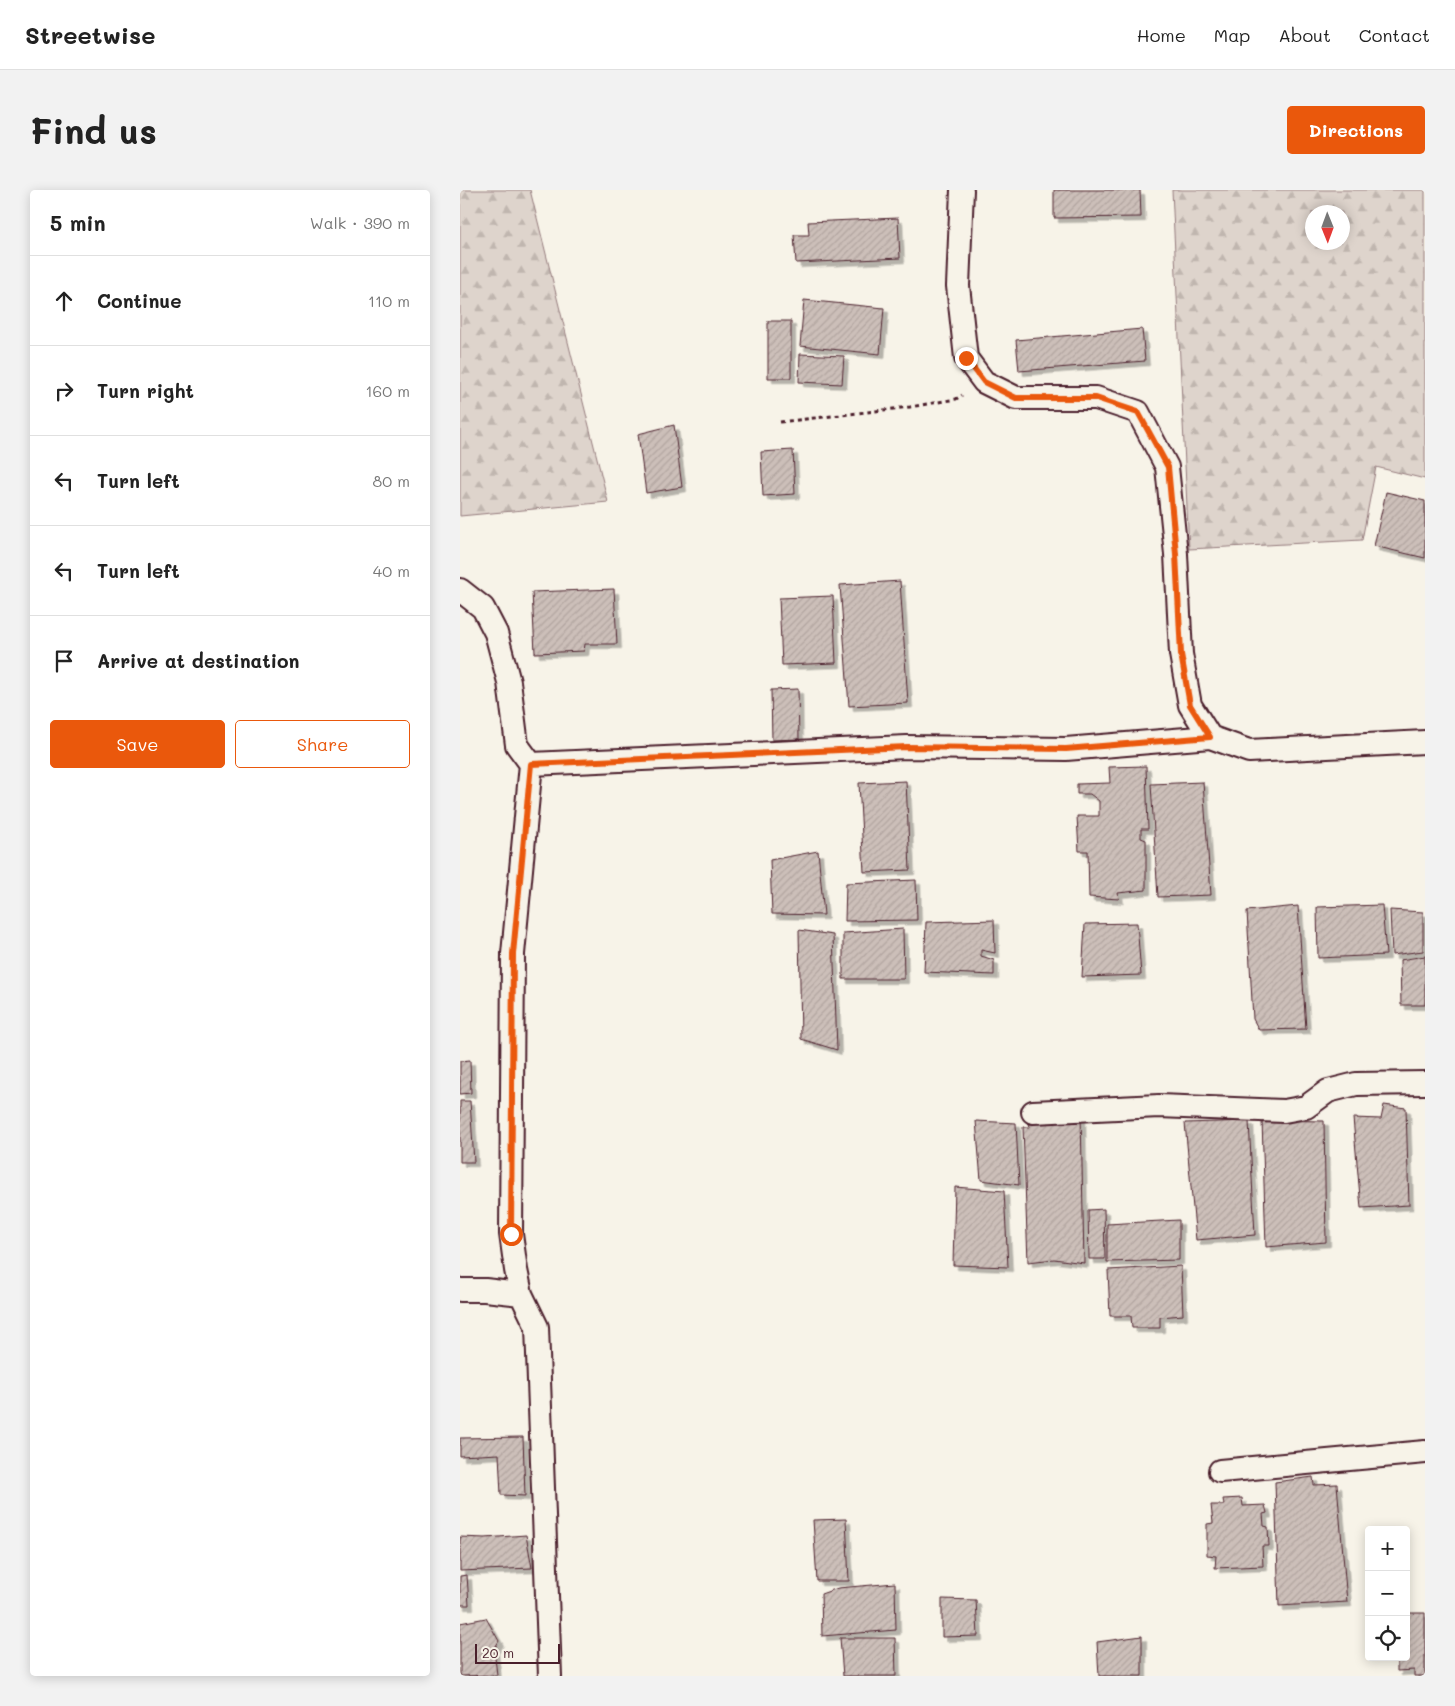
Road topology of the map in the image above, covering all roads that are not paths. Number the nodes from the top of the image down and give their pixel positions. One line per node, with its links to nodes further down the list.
1 (962, 190): 3 (street)
2 (460, 590): 5 (street)
3 (1210, 737): 4 (street); 5 (street)
4 (1425, 742)
5 (531, 764): 9 (street)
6 (1425, 1083): 7 (street)
7 (1033, 1112)
8 (460, 1290): 9 (street)
9 (521, 1294): 12 (street)
10 (1425, 1452): 11 (street)
11 (1220, 1471)
12 (550, 1676)

